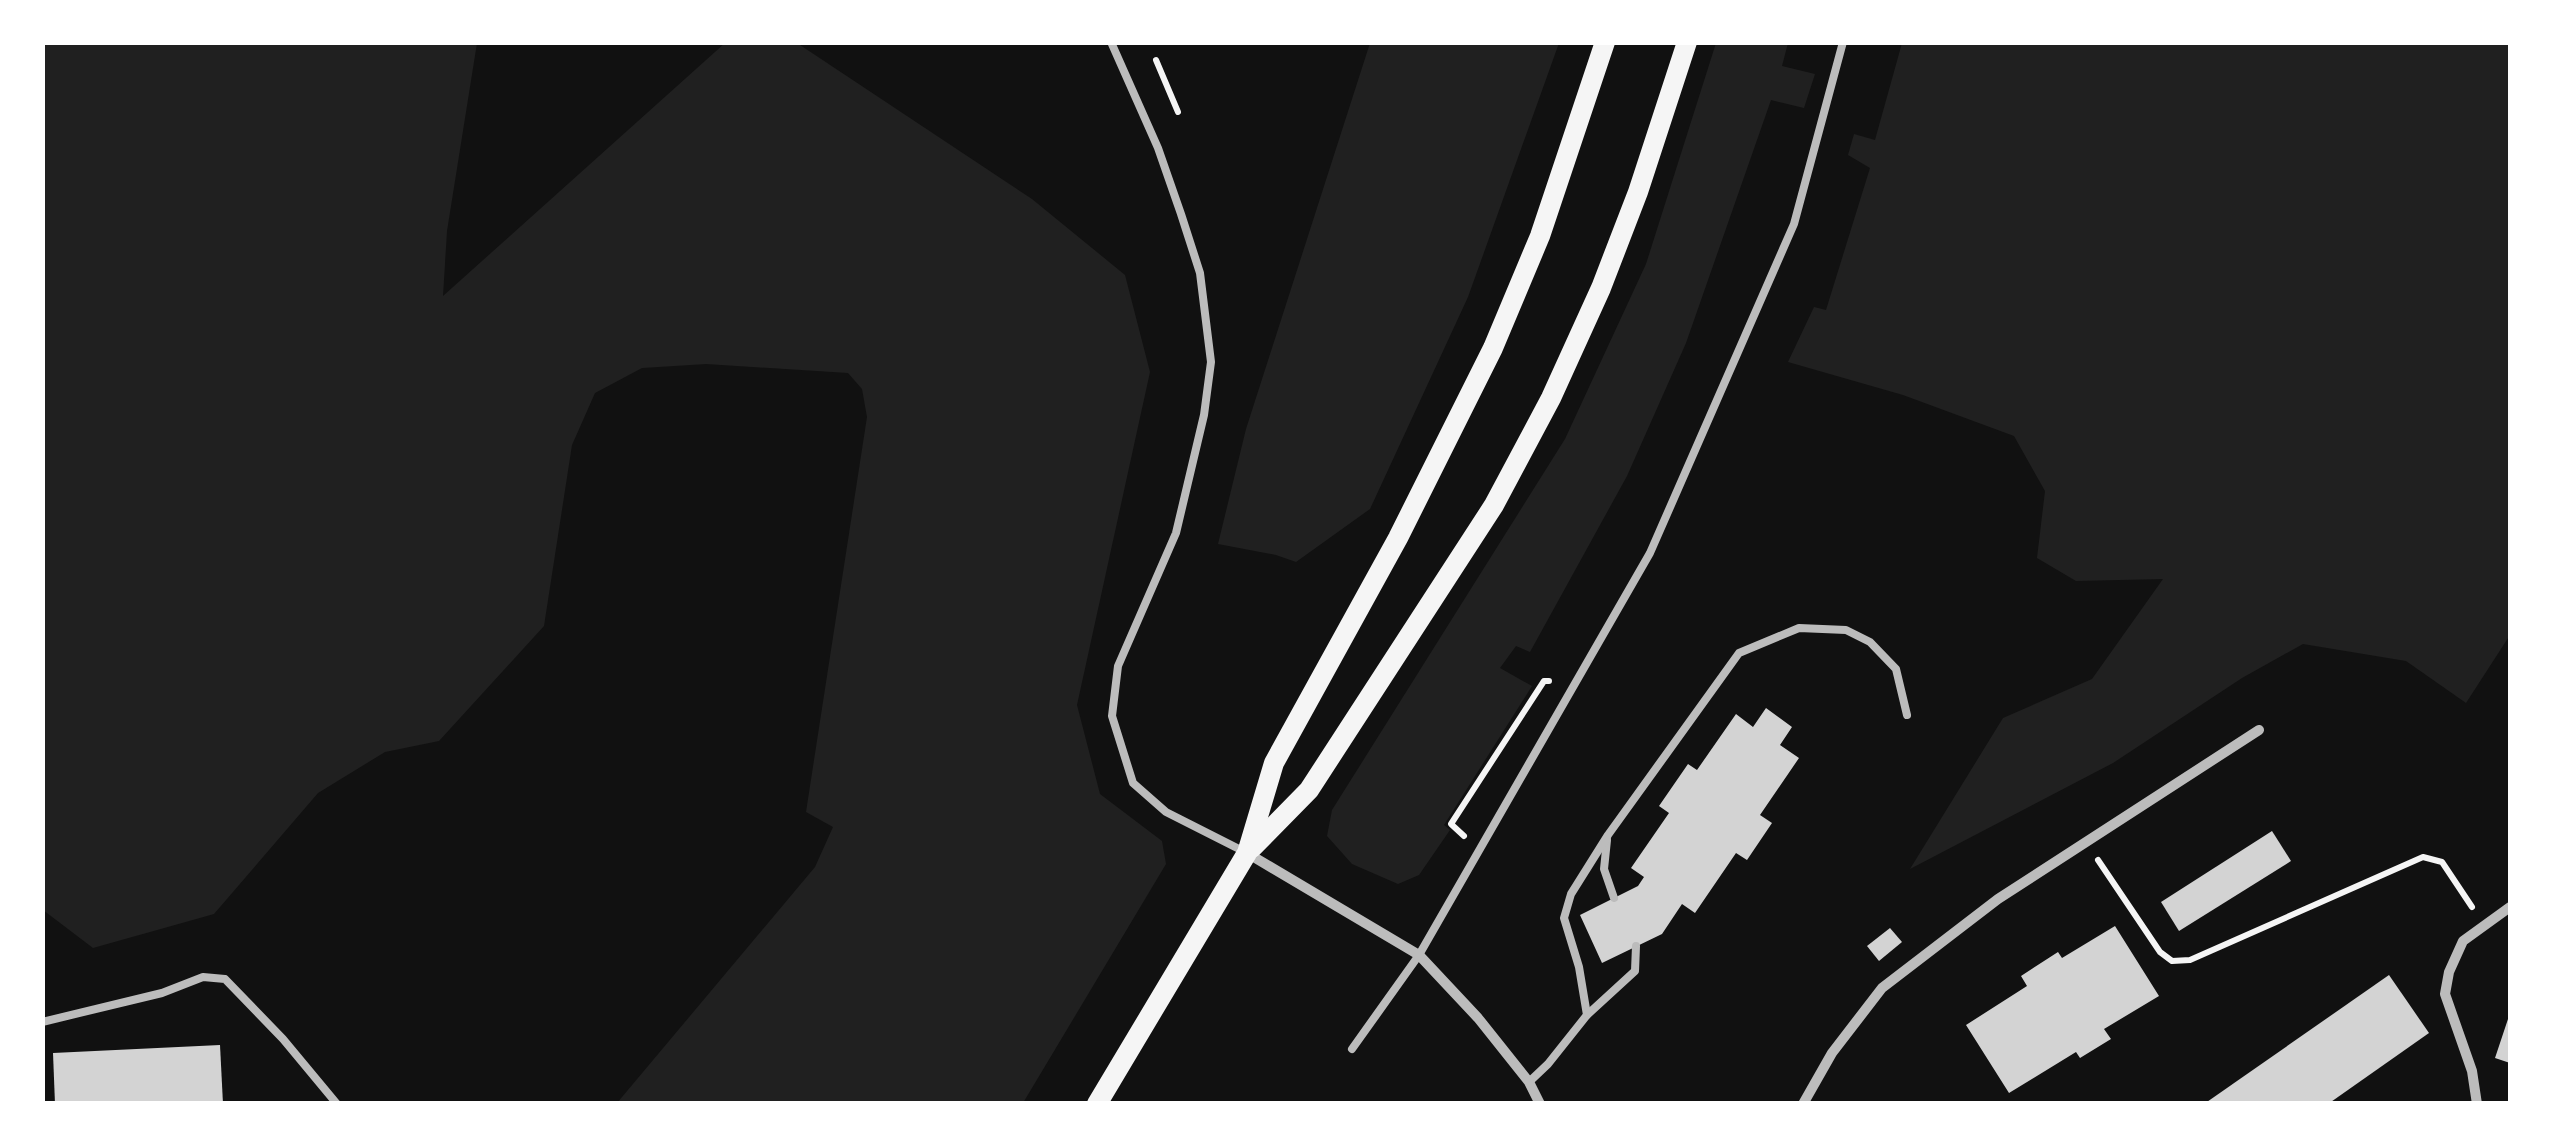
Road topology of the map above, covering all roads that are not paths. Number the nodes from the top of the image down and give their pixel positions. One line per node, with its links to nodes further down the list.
1 (1111, 42): 8 (lane)
2 (1605, 42): 8 (main road)
3 (1686, 42): 8 (main road)
4 (1843, 42): 12 (lane)
5 (1907, 716): 7 (lane)
6 (2259, 730): 20 (street)
7 (1608, 836): 9 (lane); 13 (lane)
8 (1247, 853): 12 (street); 18 (main road)
9 (1614, 898)
10 (2510, 907): 21 (street)
11 (1636, 946): 13 (lane)
12 (1419, 956): 15 (lane); 16 (street)
13 (1587, 1015): 16 (lane)
14 (42, 1022): 17 (lane)
15 (1352, 1050)
16 (1529, 1082): 19 (street)
17 (337, 1104)
18 (1097, 1104)
19 (1540, 1104)
20 (1803, 1104)
21 (2477, 1104)

